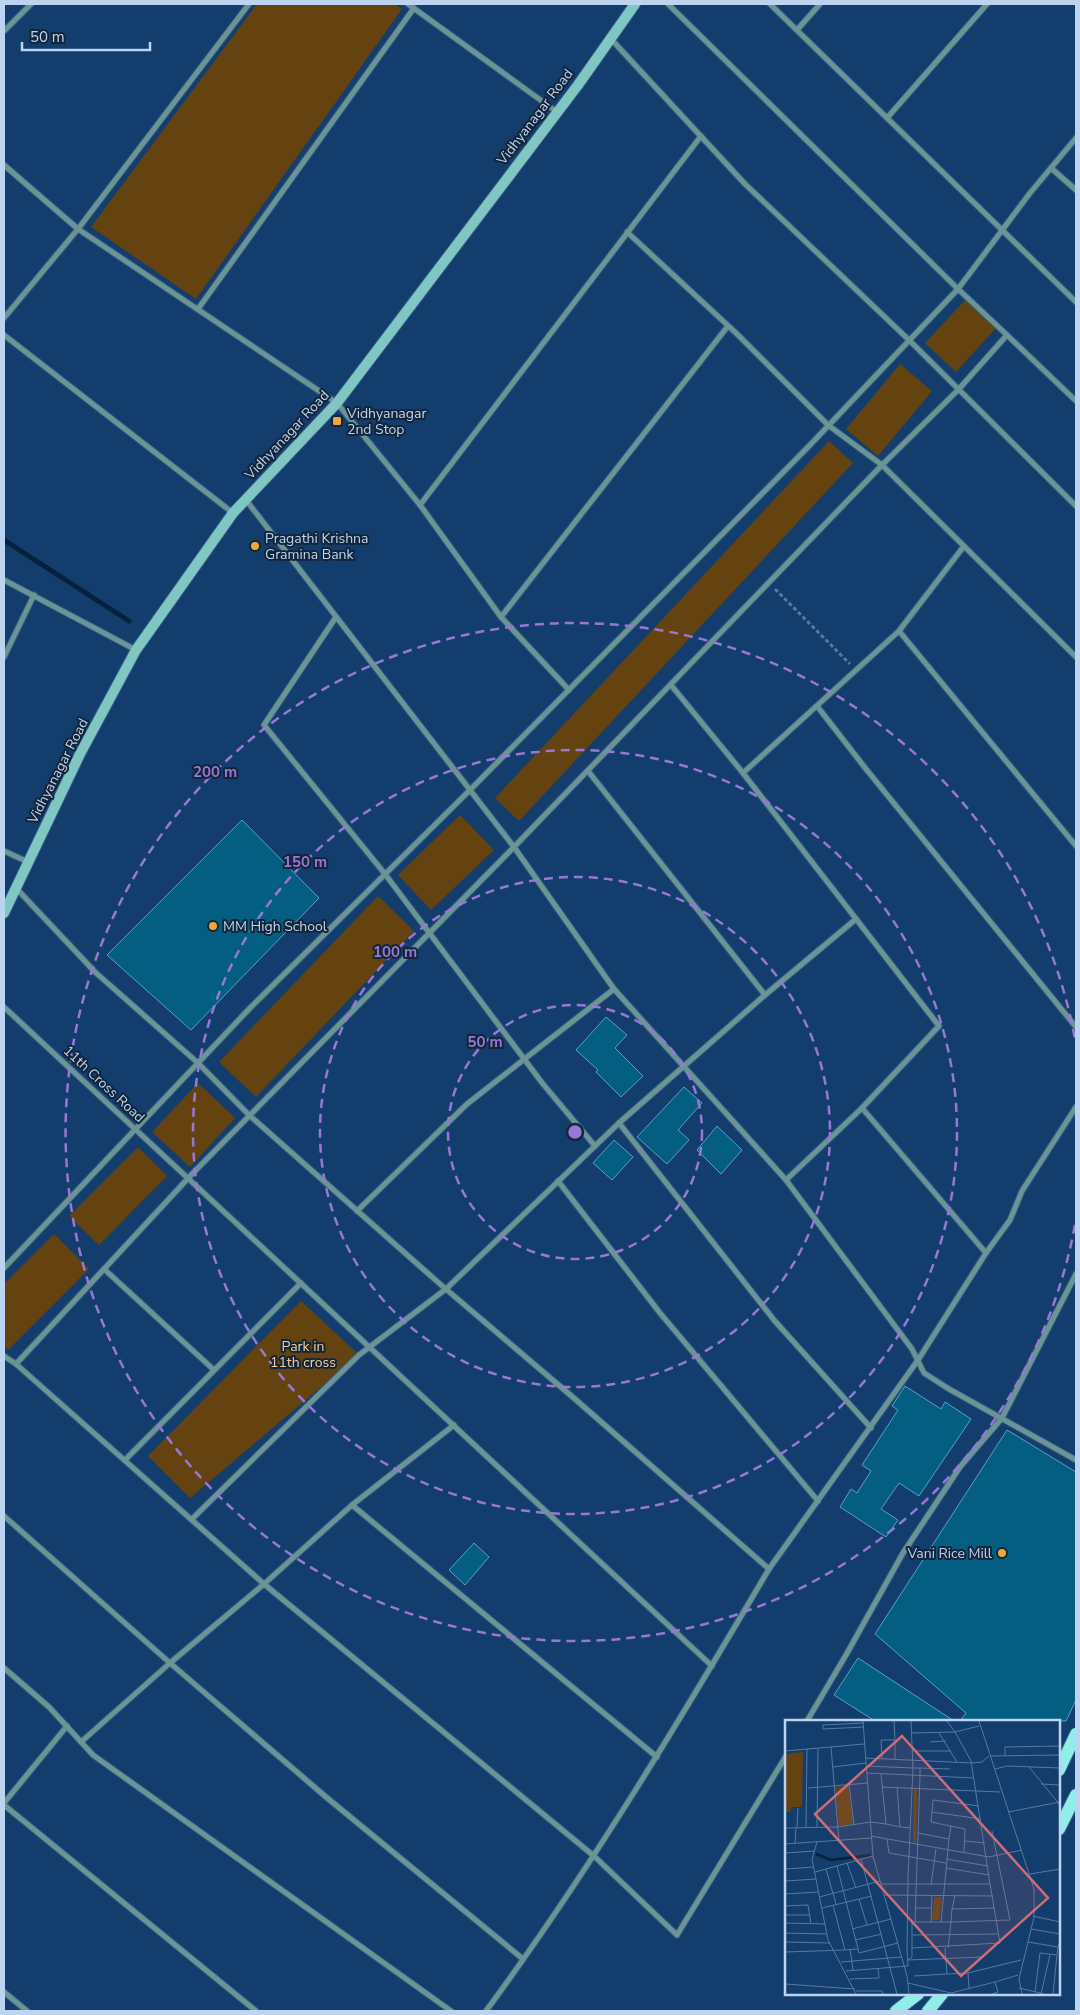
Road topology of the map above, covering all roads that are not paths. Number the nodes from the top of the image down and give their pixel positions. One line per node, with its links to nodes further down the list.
1 (31, 4): 11 (street)
2 (249, 4): 20 (street)
3 (408, 4): 9 (street)
4 (635, 4): 12 (street, Vidhyanagar Road)
5 (668, 4): 23 (street)
6 (770, 4): 10 (street)
7 (820, 4): 10 (street)
8 (987, 4): 14 (street)
9 (414, 8): 13 (street); 25 (street)
10 (797, 30): 14 (street)
11 (4, 31)
12 (611, 38): 13 (street, Vidhyanagar Road); 15 (street)
13 (557, 112): 33 (street, Vidhyanagar Road)
14 (887, 118): 21 (street)
15 (701, 136): 22 (street); 30 (street)
16 (1076, 138): 18 (street)
17 (4, 166): 20 (street)
18 (1052, 168): 19 (street); 21 (street)
19 (1076, 190)
20 (78, 229): 25 (street); 26 (street)
21 (1002, 231): 23 (street); 24 (street)
22 (627, 232): 27 (street); 37 (street)
23 (958, 289): 29 (street); 30 (street)
24 (1076, 302)
25 (198, 309): 33 (street)
26 (4, 318)
27 (728, 326): 34 (street); 44 (street)
28 (4, 335): 39 (street)
29 (1007, 335): 31 (street); 32 (street)
30 (909, 340): 31 (street); 34 (street)
31 (958, 390): 35 (street); 38 (street)
32 (1076, 401)
33 (337, 403): 36 (street, Vidhyanagar Road); 37 (street)
34 (828, 425): 35 (street); 50 (street)
35 (882, 465): 40 (street); 49 (street)
36 (246, 500): 39 (street, Vidhyanagar Road); 43 (street)
37 (420, 505): 44 (street)
38 (1076, 506)
39 (233, 512): 46 (street, Vidhyanagar Road)
40 (964, 546): 45 (street); 48 (street)
41 (4, 580): 42 (street)
42 (34, 595): 46 (street); 47 (street)
43 (336, 616): 54 (street); 59 (street)
44 (501, 616): 50 (street)
45 (899, 631): 51 (street); 55 (street)
46 (136, 650): 58 (street, Vidhyanagar Road)
47 (4, 657)
48 (1076, 657)
49 (671, 685): 52 (street); 53 (street)
50 (569, 690): 54 (street)
51 (817, 706): 53 (street); 67 (street)
52 (588, 771): 56 (street); 65 (street)
53 (743, 773): 62 (street)
54 (470, 790): 56 (street); 59 (street)
55 (1076, 846)
56 (514, 847): 63 (street); 64 (street)
57 (4, 851): 58 (street)
58 (28, 862): 60 (street, Vidhyanagar Road)
59 (385, 874): 63 (street); 69 (street)
60 (16, 888): 61 (street, Vidhyanagar Road); 69 (street)
61 (4, 913)
62 (856, 919): 65 (street); 72 (street)
63 (429, 933): 68 (street); 73 (street)
64 (614, 989): 68 (street); 70 (street)
65 (765, 995): 70 (street)
66 (4, 1007): 75 (street, 11th Cross Road)
67 (1076, 1027)
68 (524, 1058): 76 (street); 80 (street)
69 (198, 1063): 73 (street); 75 (street)
70 (684, 1067): 74 (street); 78 (street)
71 (1076, 1107): 81 (street)
72 (862, 1108): 78 (street); 81 (street)
73 (249, 1115): 77 (street); 80 (street)
74 (619, 1123): 76 (street); 94 (street)
75 (136, 1129): 77 (street, 11th Cross Road); 82 (street)
76 (594, 1146): 79 (street)
77 (189, 1178): 83 (street); 85 (street, 11th Cross Road)
78 (786, 1180): 89 (street)
79 (558, 1181): 86 (street); 97 (street)
80 (357, 1210): 86 (street)
81 (986, 1253): 89 (street)
82 (4, 1268)
83 (104, 1269): 90 (street); 91 (street)
84 (1076, 1274): 92 (street)
85 (301, 1283): 87 (street, 11th Cross Road); 91 (street)
86 (446, 1289): 87 (street); 101 (street)
87 (370, 1347): 93 (street, 11th Cross Road); 100 (street)
88 (4, 1356): 90 (street)
89 (918, 1360): 92 (street); 94 (street)
90 (16, 1364): 95 (street)
91 (214, 1370): 95 (street)
92 (1002, 1418): 96 (street); 106 (street)
93 (454, 1425): 98 (street); 104 (street, 11th Cross Road)
94 (871, 1428): 97 (street)
95 (125, 1460): 100 (street)
96 (1076, 1460)
97 (818, 1501): 101 (street)
98 (352, 1504): 102 (street); 110 (street)
99 (4, 1516): 103 (street)
100 (192, 1519): 102 (street)
101 (769, 1569): 104 (street)
102 (264, 1584): 103 (street); 116 (street)
103 (170, 1663): 109 (street); 117 (street)
104 (712, 1666): 110 (street)
105 (4, 1668): 107 (street)
106 (808, 1720)
107 (67, 1726): 109 (street); 114 (street)
108 (1076, 1734): 112 (main road)
109 (81, 1742): 123 (street)
110 (657, 1757): 116 (street)
111 (785, 1758): 116 (street)
112 (1060, 1768)
113 (1076, 1795): 115 (main road)
114 (4, 1804): 122 (street)
115 (1060, 1827)
116 (594, 1856): 117 (street)
117 (523, 1959): 124 (street)
118 (4, 1992): 121 (street)
119 (917, 1995): 125 (main road)
120 (941, 1995): 126 (main road)
121 (27, 2011)
122 (256, 2011)
123 (451, 2011)
124 (486, 2011)
125 (896, 2011)
126 (928, 2011)

